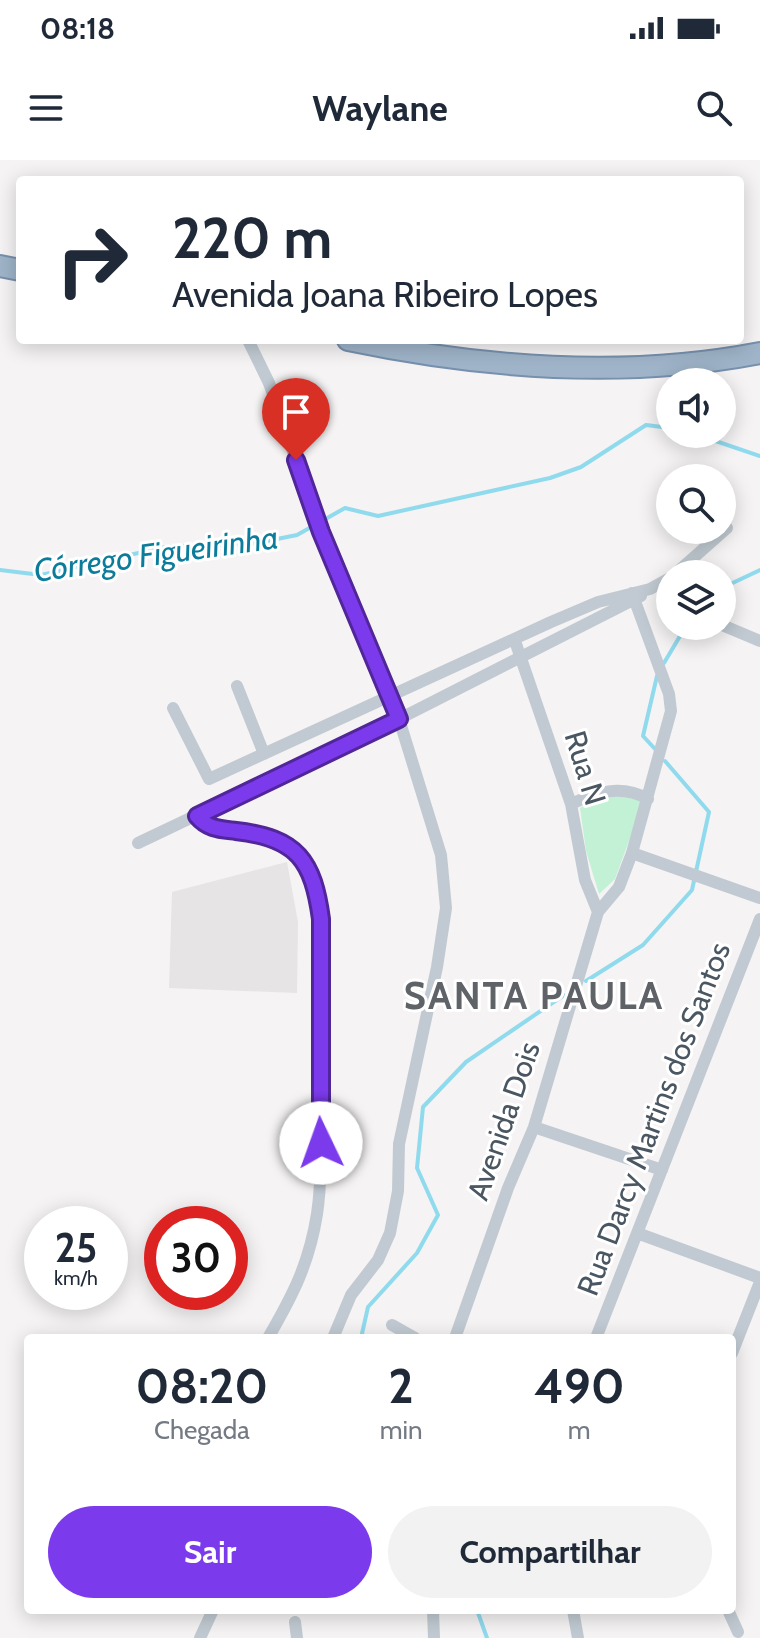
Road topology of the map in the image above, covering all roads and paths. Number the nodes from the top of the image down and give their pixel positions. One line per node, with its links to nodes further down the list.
1 (250, 344): 13 (street)
2 (370, 344): 3 (highway)
3 (760, 353)
4 (709, 544): 5 (street)
5 (692, 560)
6 (656, 586): 7 (street)
7 (633, 596): 9 (street); 11 (street); 17 (street, Avenida Dois)
8 (736, 631): 10 (street)
9 (515, 641): 11 (street, Rua N); 13 (street)
10 (760, 641)
11 (523, 657): 15 (street); 18 (street, Rua N)
12 (237, 686): 16 (street)
13 (388, 699): 15 (street); 16 (street)
14 (173, 708): 16 (street)
15 (399, 719): 19 (street); 31 (street)
16 (264, 754)
17 (648, 799): 18 (street); 21 (street, Avenida Dois)
18 (571, 804): 23 (street, Rua N)
19 (197, 816): 20 (street); 30 (street)
20 (138, 843)
21 (632, 853): 22 (street); 23 (street, Avenida Dois)
22 (760, 898)
23 (598, 912): 25 (street, Avenida Dois)
24 (760, 919): 26 (street, Rua Darcy Martins dos Santos)
25 (534, 1127): 26 (street); 33 (street, Avenida Dois)
26 (662, 1170): 27 (street, Rua Darcy Martins dos Santos)
27 (637, 1233): 28 (street); 34 (street, Rua Darcy Martins dos Santos)
28 (760, 1280): 35 (street)
29 (392, 1325): 32 (street)
30 (270, 1334)
31 (335, 1334)
32 (408, 1334)
33 (456, 1334)
34 (598, 1334)
35 (736, 1343)
36 (211, 1614): 42 (street)
37 (433, 1614): 44 (street)
38 (574, 1614): 45 (street)
39 (730, 1614): 41 (street)
40 (295, 1622): 43 (street)
41 (738, 1632)
42 (200, 1638)
43 (297, 1638)
44 (434, 1638)
45 (578, 1638)

